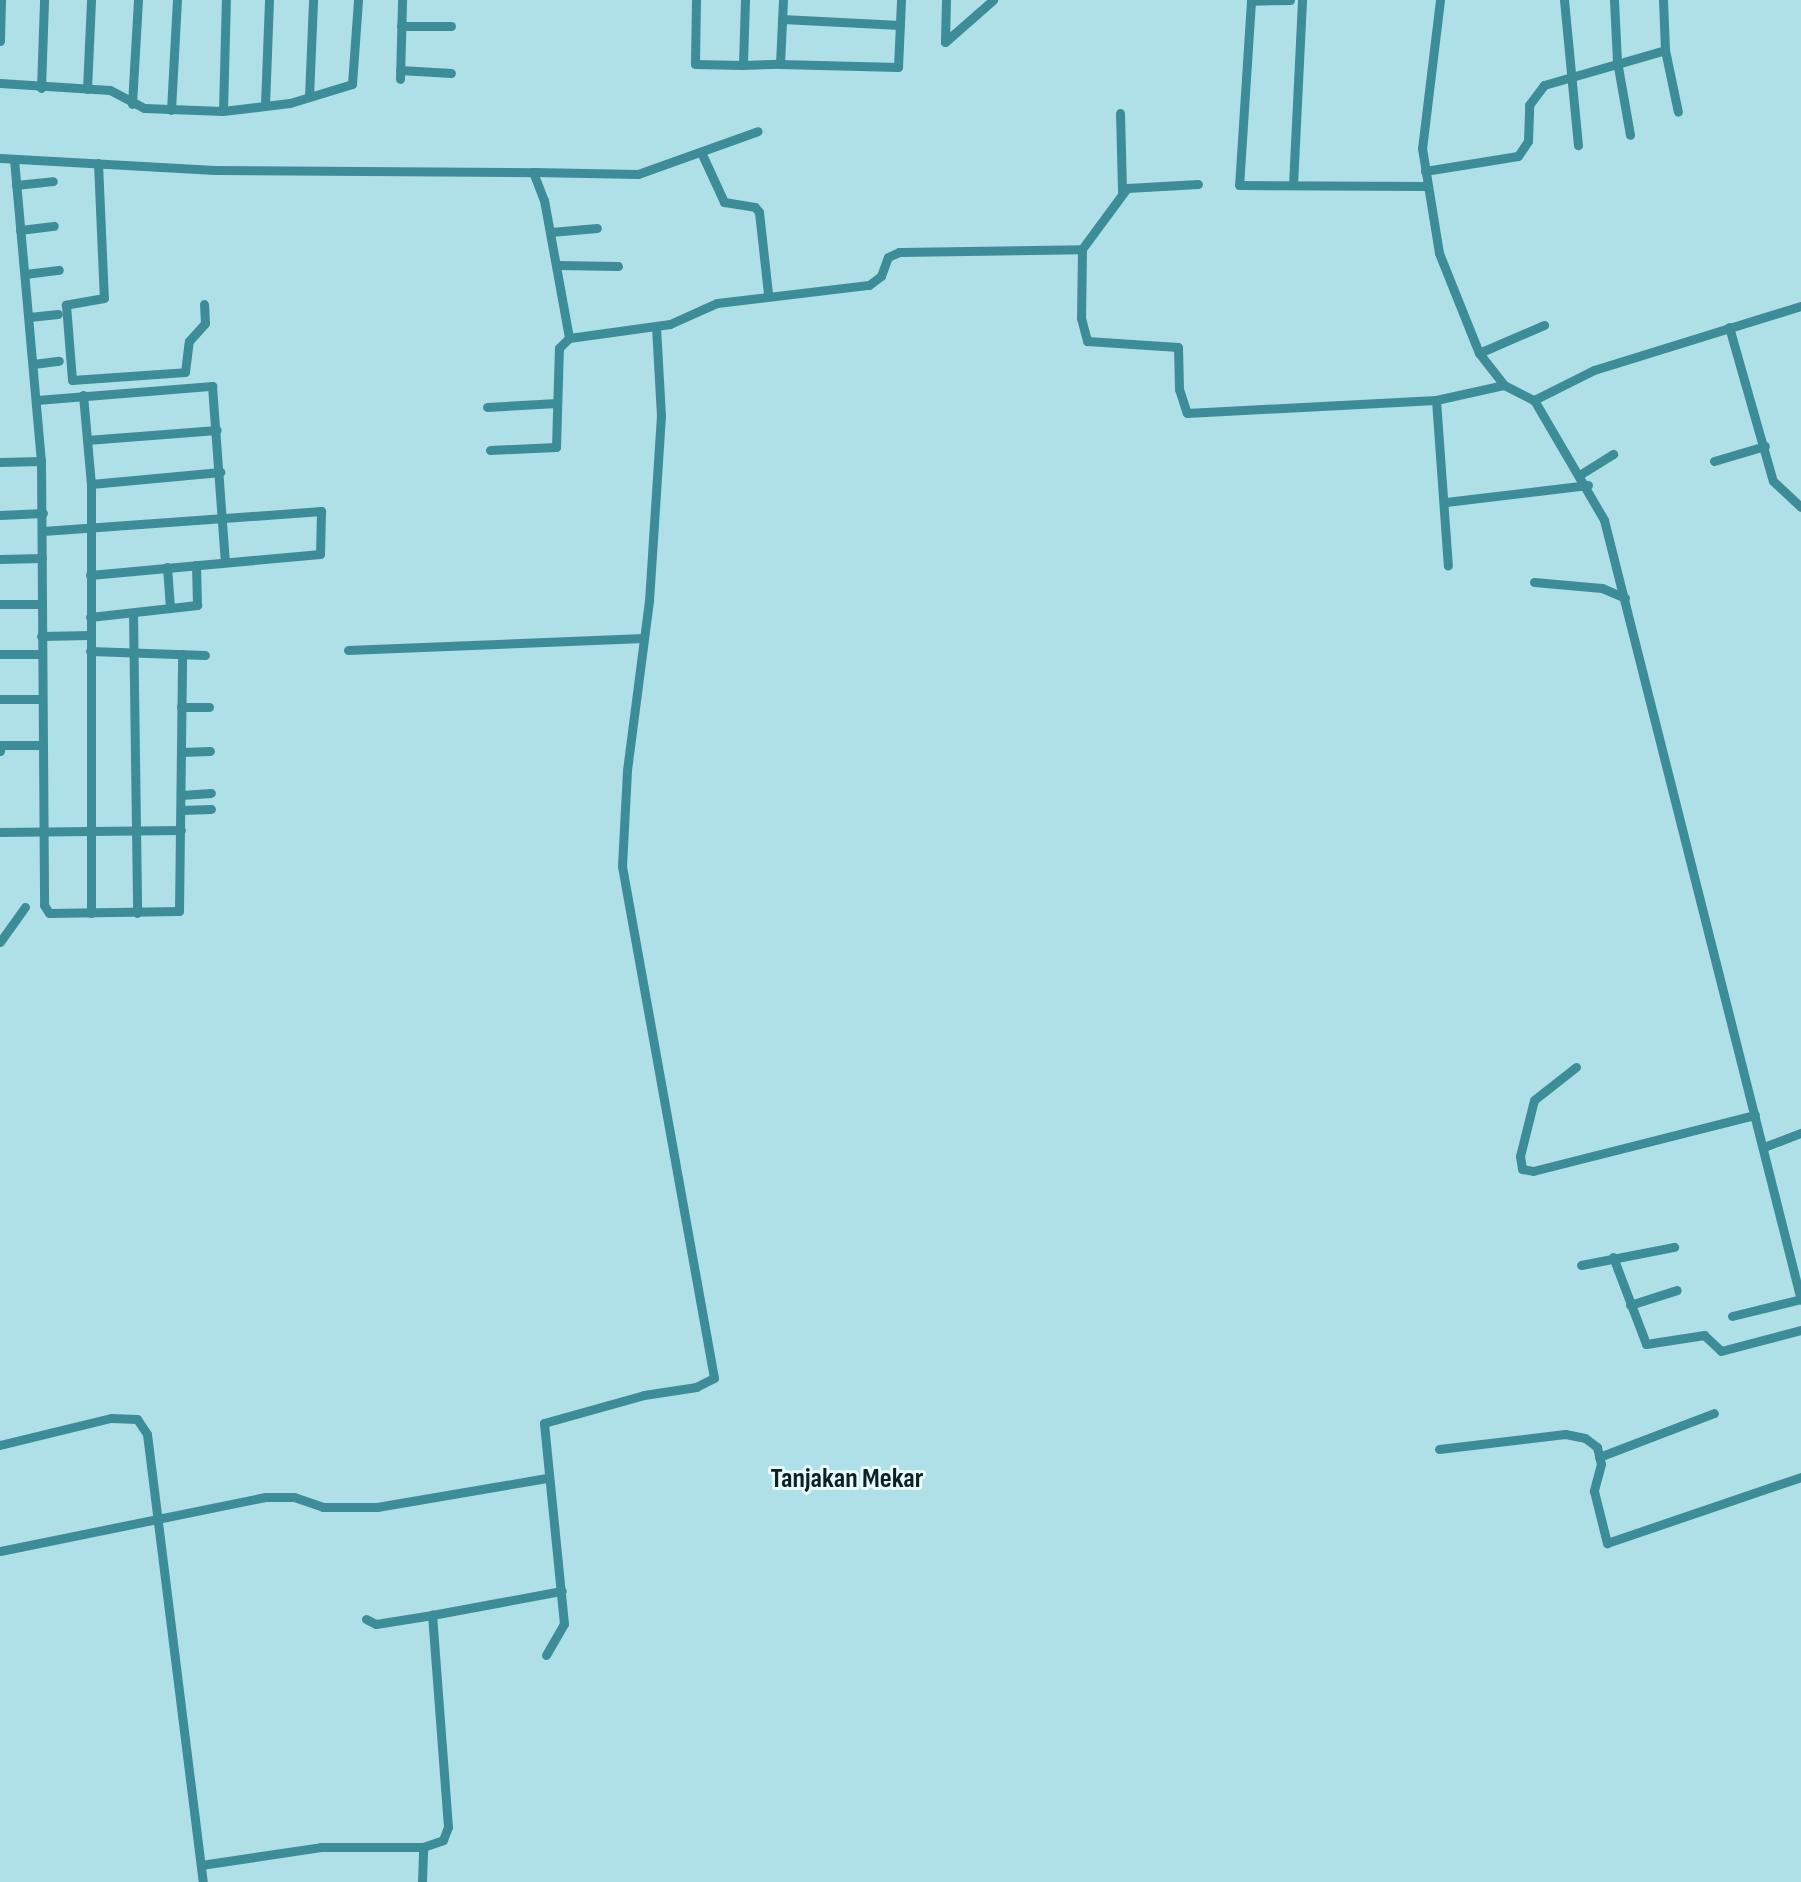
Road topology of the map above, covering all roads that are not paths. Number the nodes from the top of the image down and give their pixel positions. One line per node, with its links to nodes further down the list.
1 (1, 0): 27 (street)
2 (44, 0): 35 (street)
3 (91, 0): 36 (street)
4 (138, 0): 38 (street)
5 (177, 0): 40 (street)
6 (226, 0): 41 (street)
7 (269, 0): 39 (street)
8 (313, 0): 37 (street)
9 (358, 0): 37 (street)
10 (402, 0): 25 (street)
11 (696, 0): 31 (street)
12 (745, 0): 31 (street)
13 (783, 0): 23 (street)
14 (901, 0): 24 (street)
15 (946, 0): 16 (street)
16 (993, 0)
17 (1290, 0): 56 (street)
18 (1302, 0): 56 (street)
19 (1440, 0): 51 (street)
20 (1564, 0): 33 (street)
21 (1614, 0): 29 (street)
22 (1663, 0): 28 (street)
23 (782, 19): 24 (street); 30 (street)
24 (900, 25): 30 (street)
25 (401, 26): 26 (street); 32 (street)
26 (451, 26)
27 (0, 41)
28 (1665, 50): 29 (street); 42 (street)
29 (1617, 61): 33 (street); 45 (street)
30 (780, 64): 31 (street)
31 (743, 65)
32 (451, 73)
33 (1569, 74): 46 (street); 51 (street)
34 (0, 83): 35 (street)
35 (41, 88): 36 (street)
36 (87, 89): 38 (street)
37 (309, 97): 39 (street)
38 (132, 104): 40 (street)
39 (265, 105): 41 (street)
40 (171, 110): 41 (street)
41 (223, 111)
42 (1678, 112)
43 (1120, 113): 58 (street)
44 (758, 131): 47 (street)
45 (1630, 135)
46 (1578, 145)
47 (701, 152): 52 (street); 68 (street)
48 (0, 158): 49 (street)
49 (14, 159): 50 (street); 55 (street)
50 (98, 163): 52 (street); 69 (street)
51 (1425, 171): 57 (street)
52 (533, 172): 62 (street)
53 (53, 181): 55 (street)
54 (1198, 184): 58 (street)
55 (16, 185): 61 (street)
56 (1293, 185): 57 (street)
57 (1427, 186): 77 (street)
58 (1122, 192): 63 (street)
59 (54, 226): 61 (street)
60 (597, 228): 62 (street)
61 (20, 230): 67 (street)
62 (551, 232): 64 (street)
63 (1082, 249): 68 (street); 83 (street)
64 (558, 265): 65 (street); 76 (street)
65 (618, 266)
66 (59, 270): 67 (street)
67 (25, 274): 72 (street)
68 (768, 294): 74 (street)
69 (204, 304)
70 (1801, 306): 75 (street)
71 (58, 314): 72 (street)
72 (29, 317): 79 (street)
73 (1544, 325): 77 (street)
74 (656, 327): 76 (street); 122 (street)
75 (1729, 327): 84 (street); 89 (street)
76 (569, 338): 85 (street)
77 (1479, 353): 80 (street)
78 (59, 361): 79 (street)
79 (33, 364): 82 (street)
80 (1504, 385): 83 (street); 84 (street)
81 (83, 395): 82 (street); 87 (street); 88 (street)
82 (37, 400): 92 (street)
83 (1436, 400): 99 (street)
84 (1534, 400): 96 (street)
85 (557, 403): 86 (street); 90 (street)
86 (487, 407)
87 (217, 430): 88 (street); 95 (street)
88 (87, 440): 97 (street)
89 (1765, 446): 93 (street); 100 (street)
90 (490, 450)
91 (1613, 454): 96 (street)
92 (41, 461): 94 (street); 101 (street)
93 (1714, 461)
94 (0, 462)
95 (220, 472): 97 (street); 103 (street)
96 (1581, 474): 98 (street)
97 (91, 484): 104 (street)
98 (1588, 485): 99 (street); 114 (street)
99 (1446, 502): 110 (street)
100 (1801, 507)
101 (43, 513): 102 (street); 105 (street)
102 (0, 515)
103 (223, 518): 104 (street); 108 (street); 108 (street)
104 (91, 528): 105 (street); 112 (street)
105 (43, 531): 106 (street)
106 (42, 558): 107 (street); 116 (street)
107 (0, 559)
108 (225, 562): 109 (street)
109 (196, 565): 111 (street); 117 (street)
110 (1448, 566)
111 (167, 567): 112 (street); 117 (street)
112 (90, 575): 119 (street)
113 (1534, 582): 114 (street)
114 (1625, 598): 152 (street)
115 (0, 604): 116 (street)
116 (40, 604): 121 (street)
117 (170, 608): 118 (street)
118 (133, 613): 119 (street); 125 (street)
119 (90, 617): 120 (street)
120 (90, 635): 121 (street); 124 (street)
121 (41, 636): 127 (street)
122 (644, 638): 123 (street); 168 (street)
123 (348, 650)
124 (90, 651): 125 (street); 143 (street)
125 (136, 653): 128 (street); 144 (street)
126 (0, 654): 127 (street)
127 (41, 654): 131 (street)
128 (182, 654): 129 (street); 132 (street)
129 (205, 655)
130 (0, 699): 131 (street)
131 (41, 699): 134 (street)
132 (181, 707): 133 (street); 137 (street)
133 (209, 707)
134 (42, 745): 135 (street); 146 (street)
135 (0, 751)
136 (210, 751): 137 (street)
137 (181, 752): 139 (street)
138 (211, 793): 139 (street)
139 (181, 795): 141 (street)
140 (211, 809): 141 (street)
141 (181, 810): 142 (street)
142 (181, 830): 144 (street); 149 (street)
143 (90, 831): 144 (street); 146 (street); 148 (street)
144 (137, 831): 149 (street)
145 (0, 832): 146 (street)
146 (44, 832): 148 (street)
147 (25, 907): 150 (street)
148 (91, 913): 149 (street)
149 (137, 913)
150 (0, 942)
151 (1576, 1067): 152 (street)
152 (1755, 1115): 154 (street)
153 (1801, 1133): 154 (street)
154 (1764, 1147): 159 (street)
155 (1674, 1247): 156 (street)
156 (1613, 1257): 157 (street); 160 (street)
157 (1581, 1265)
158 (1677, 1290): 160 (street)
159 (1801, 1300): 161 (street)
160 (1630, 1305): 162 (street)
161 (1732, 1316)
162 (1801, 1330)
163 (1714, 1413): 166 (street)
164 (0, 1445): 169 (street)
165 (1439, 1449): 166 (street)
166 (1599, 1457): 167 (street)
167 (1801, 1477)
168 (547, 1478): 169 (street); 171 (street)
169 (157, 1518): 170 (street); 176 (street)
170 (0, 1551)
171 (562, 1591): 172 (street); 174 (street)
172 (432, 1615): 173 (street); 175 (street)
173 (366, 1619)
174 (546, 1655)
175 (423, 1847): 176 (street); 178 (street)
176 (201, 1865): 177 (street)
177 (203, 1882)
178 (422, 1882)

